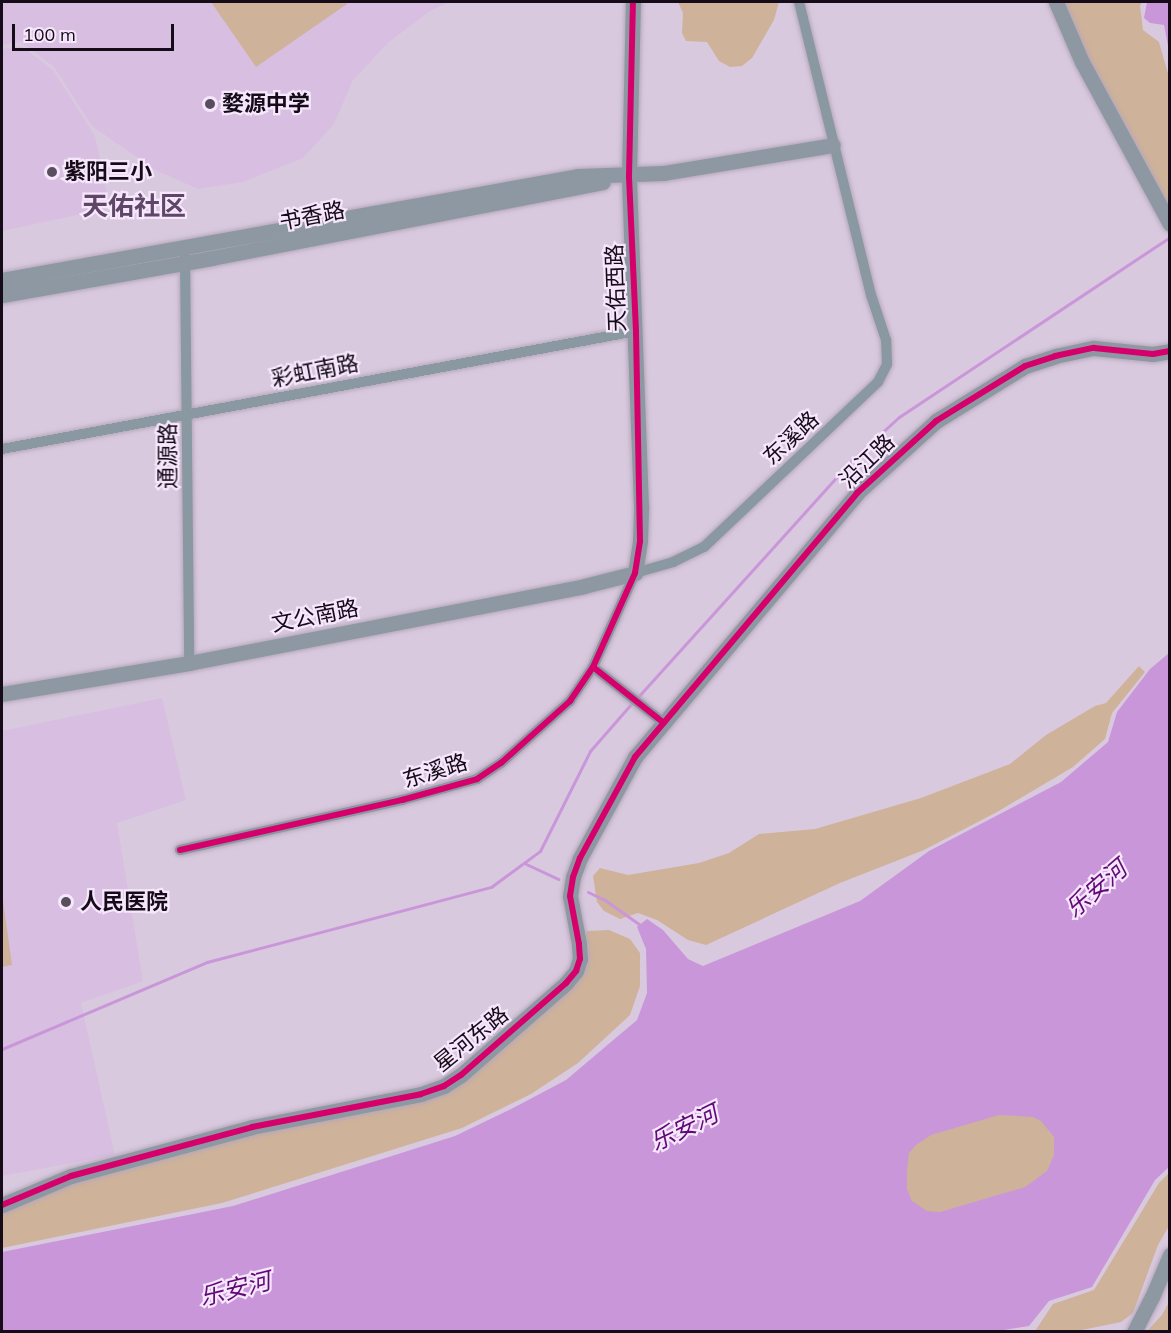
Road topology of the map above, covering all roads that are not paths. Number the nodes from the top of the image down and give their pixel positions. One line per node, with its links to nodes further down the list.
1 (633, 2): 5 (street, 天佑西路)
2 (799, 2): 4 (street, 东溪路)
3 (1056, 2): 6 (street)
4 (833, 146): 5 (street, 书香路); 14 (street, 东溪路)
5 (629, 176): 7 (street, 书香路); 10 (street, 天佑西路)
6 (1170, 224)
7 (184, 255): 8 (street, 书香路); 9 (street, 书香路); 12 (street, 通源路)
8 (2, 280)
9 (2, 295)
10 (636, 331): 12 (street, 彩虹南路); 14 (street, 天佑西路)
11 (1170, 351): 18 (street, 沿江路)
12 (188, 415): 13 (street, 彩虹南路); 15 (street, 通源路)
13 (2, 449)
14 (635, 573): 15 (street, 文公南路); 16 (street, 东溪路)
15 (189, 663): 17 (street, 文公南路)
16 (593, 667): 18 (street); 19 (street, 东溪路)
17 (2, 694)
18 (664, 723): 20 (street, 星河东路)
19 (180, 850)
20 (2, 1205)
21 (1170, 1255): 22 (street)
22 (1134, 1332)

